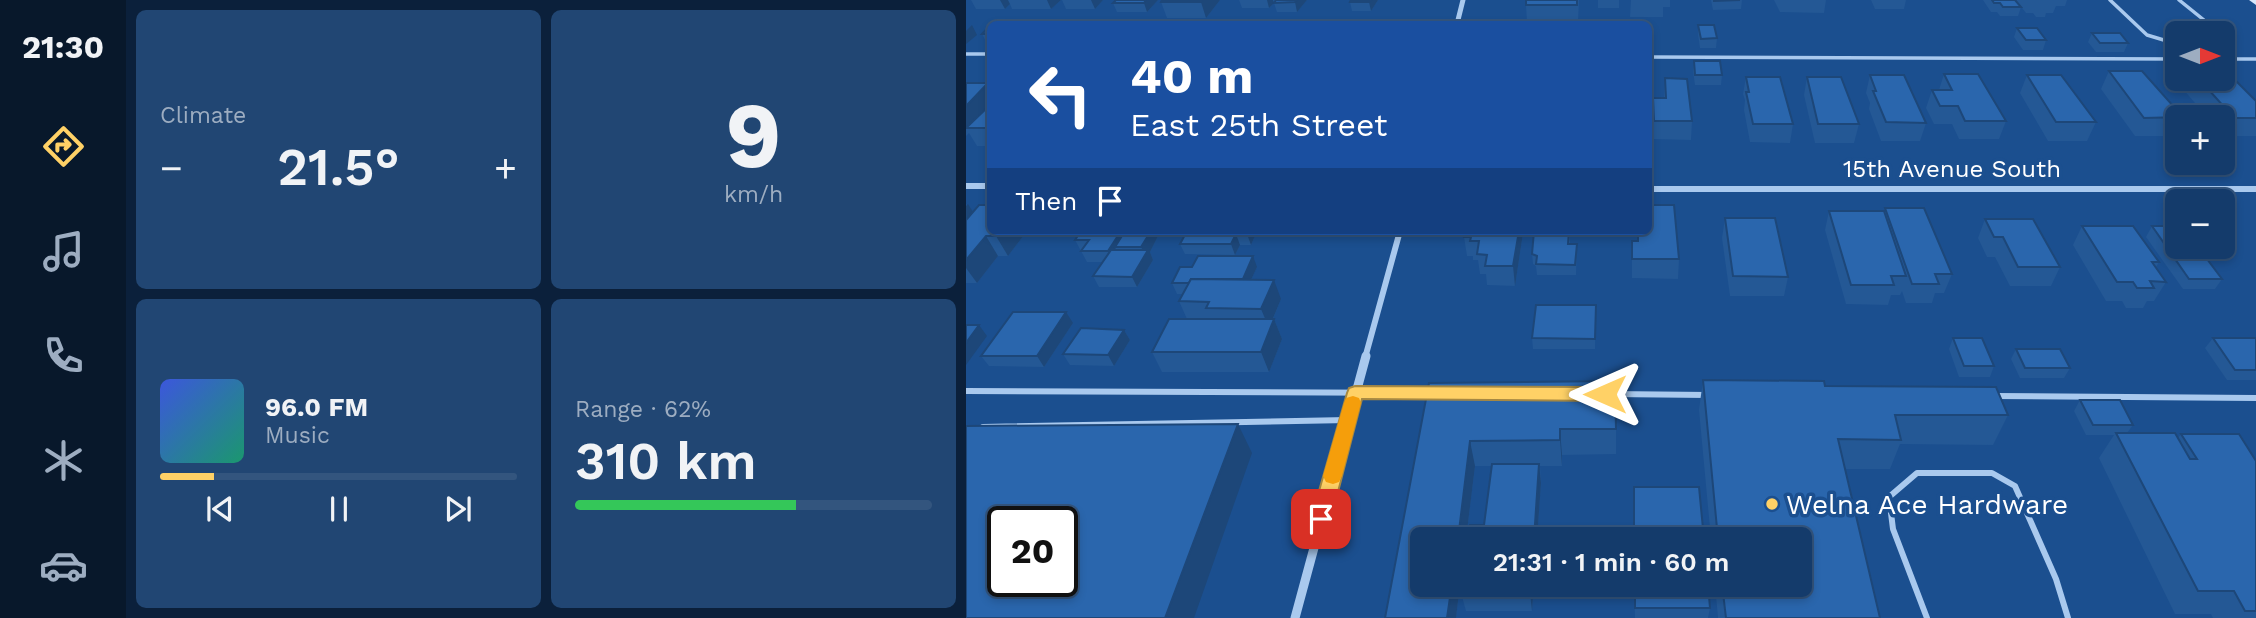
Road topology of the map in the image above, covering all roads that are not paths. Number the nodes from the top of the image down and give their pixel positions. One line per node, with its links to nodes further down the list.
1 (1463, 0): 4 (street)
2 (2110, 0): 6 (lane)
3 (2179, 0): 5 (lane)
4 (1458, 21)
5 (2205, 21)
6 (2165, 43)
7 (966, 54): 8 (lane)
8 (987, 54)
9 (1652, 57): 10 (lane)
10 (2165, 59)
11 (2235, 59): 12 (lane)
12 (2256, 59)
13 (966, 186): 14 (street)
14 (987, 186)
15 (1652, 189): 16 (street, 15th Avenue South)
16 (2256, 189)
17 (1399, 235): 19 (street)
18 (966, 391): 19 (lane)
19 (1355, 393): 20 (lane); 25 (street)
20 (1442, 393)
21 (1608, 394): 22 (lane)
22 (1718, 395)
23 (1980, 396): 24 (lane)
24 (2256, 398)
25 (1348, 420): 26 (lane); 27 (street)
26 (979, 428)
27 (1295, 618)
28 (1927, 618): 29 (lane)
29 (2068, 618)

